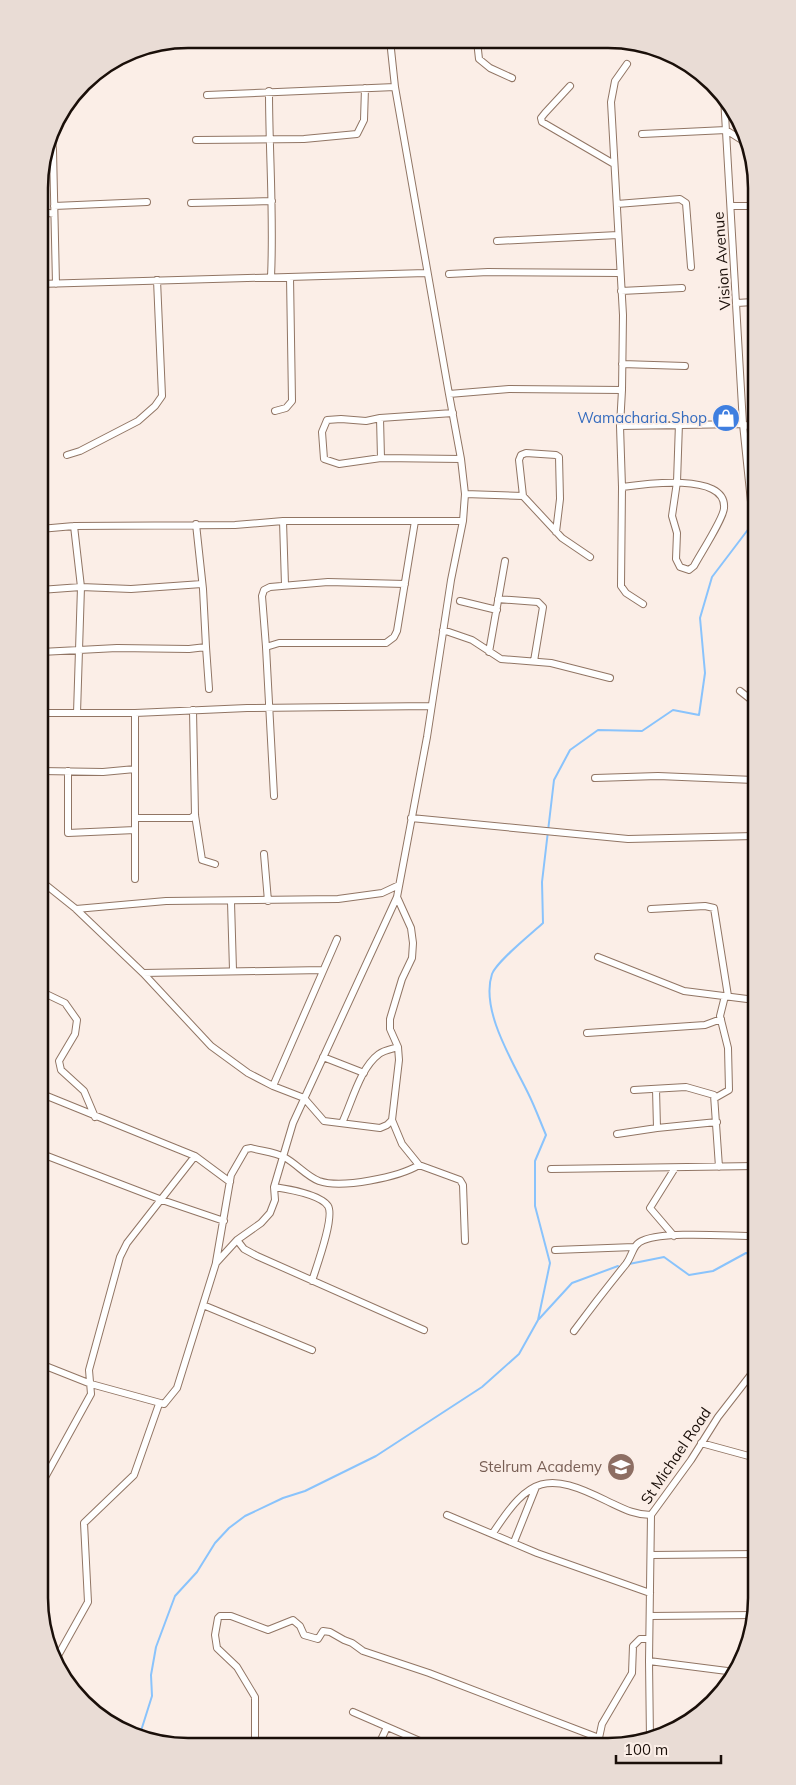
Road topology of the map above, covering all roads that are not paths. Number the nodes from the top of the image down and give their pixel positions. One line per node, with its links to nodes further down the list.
1 (391, 48): 6 (street)
2 (478, 48): 4 (street)
3 (627, 64): 17 (street)
4 (512, 78)
5 (570, 86): 17 (street)
6 (395, 87): 7 (street); 30 (street)
7 (365, 88): 8 (street); 13 (street)
8 (269, 92): 9 (street); 13 (street)
9 (207, 95)
10 (725, 110): 11 (street, Vision Avenue)
11 (726, 130): 12 (street); 14 (street); 23 (street, Vision Avenue)
12 (642, 134)
13 (269, 138): 15 (street); 18 (street)
14 (740, 139)
15 (196, 140)
16 (51, 157): 22 (street)
17 (614, 164): 21 (street)
18 (272, 201): 20 (street); 33 (street)
19 (147, 202): 22 (street)
20 (191, 203)
21 (617, 204): 27 (street); 29 (street)
22 (54, 206): 26 (street)
23 (731, 206): 24 (street); 41 (street, Vision Avenue)
24 (748, 206)
25 (48, 213): 26 (street)
26 (54, 214): 37 (street)
27 (618, 235): 28 (street); 31 (street)
28 (497, 241)
29 (691, 267)
30 (426, 273): 34 (street); 45 (street)
31 (620, 273): 32 (street); 39 (street)
32 (449, 274)
33 (271, 277): 34 (street); 35 (street)
34 (290, 277): 46 (street)
35 (157, 280): 37 (street); 53 (street)
36 (48, 284): 37 (street)
37 (56, 284)
38 (682, 288): 39 (street)
39 (622, 291): 42 (street)
40 (748, 302): 41 (street)
41 (737, 303): 50 (street, Vision Avenue)
42 (622, 364): 43 (street); 44 (street)
43 (685, 366)
44 (622, 390): 45 (street); 51 (street)
45 (449, 394): 47 (street)
46 (275, 411)
47 (452, 414): 48 (street); 55 (street)
48 (380, 418): 54 (street); 54 (street)
49 (679, 424): 50 (street); 51 (street); 57 (street)
50 (743, 424): 52 (street); 56 (street, Vision Avenue)
51 (620, 426): 58 (street)
52 (748, 426)
53 (67, 455)
54 (381, 458): 55 (street)
55 (462, 459): 59 (street)
56 (748, 472)
57 (677, 482): 57 (street); 58 (street)
58 (622, 487): 77 (street)
59 (465, 494): 60 (street); 63 (street)
60 (522, 496): 67 (street); 67 (street)
61 (283, 521): 62 (street); 64 (street); 72 (street)
62 (415, 521): 63 (street); 71 (street)
63 (462, 521): 79 (street)
64 (196, 524): 65 (street); 70 (street)
65 (74, 526): 66 (street); 73 (street)
66 (48, 528)
67 (556, 532): 68 (street)
68 (590, 557)
69 (505, 561): 75 (street)
70 (202, 584): 73 (street); 80 (street)
71 (405, 584): 72 (street); 81 (street)
72 (285, 585): 81 (street)
73 (81, 587): 74 (street); 82 (street)
74 (48, 589)
75 (498, 599): 78 (street); 85 (street)
76 (460, 601): 78 (street)
77 (643, 604)
78 (497, 610): 84 (street)
79 (444, 630): 84 (street); 90 (street)
80 (206, 647): 82 (street); 87 (street)
81 (266, 647): 91 (street)
82 (80, 650): 83 (street); 94 (street)
83 (48, 652)
84 (489, 652): 85 (street)
85 (534, 661): 86 (street)
86 (610, 678)
87 (209, 689)
88 (740, 691): 89 (street)
89 (748, 697)
90 (431, 706): 91 (street); 104 (street)
91 (269, 708): 92 (street); 101 (street)
92 (193, 710): 95 (street); 102 (street)
93 (48, 713): 94 (street)
94 (77, 713): 95 (street)
95 (135, 713): 96 (street)
96 (135, 770): 98 (street); 103 (street)
97 (48, 771): 98 (street)
98 (68, 771): 105 (street)
99 (595, 778): 100 (street)
100 (748, 780)
101 (274, 796)
102 (195, 815): 103 (street); 108 (street)
103 (134, 818): 105 (street)
104 (411, 818): 106 (street); 110 (street)
105 (135, 830): 109 (street)
106 (748, 836)
107 (264, 854): 113 (street)
108 (214, 864)
109 (135, 880)
110 (399, 885): 112 (street); 113 (street)
111 (48, 887): 115 (street)
112 (397, 897): 127 (street); 128 (street)
113 (268, 901): 114 (street)
114 (231, 902): 115 (street); 119 (street)
115 (76, 909): 121 (street)
116 (651, 909): 123 (street)
117 (336, 939): 120 (street)
118 (598, 958): 123 (street)
119 (233, 970): 120 (street); 121 (street)
120 (323, 970): 130 (street)
121 (144, 973): 130 (street)
122 (48, 995): 136 (street)
123 (727, 996): 124 (street); 125 (street)
124 (748, 999)
125 (721, 1019): 126 (street); 135 (street)
126 (587, 1033)
127 (398, 1047): 129 (street); 137 (street)
128 (323, 1057): 129 (street); 134 (street)
129 (364, 1073): 139 (street)
130 (273, 1086): 134 (street)
131 (656, 1089): 132 (street); 135 (street); 140 (street)
132 (634, 1090)
133 (48, 1097): 136 (street)
134 (304, 1098): 139 (street); 144 (street)
135 (715, 1098): 138 (street)
136 (95, 1117): 143 (street)
137 (392, 1120): 139 (street); 145 (street)
138 (717, 1122): 140 (street); 147 (street)
139 (342, 1123)
140 (657, 1128): 141 (street)
141 (618, 1134)
142 (48, 1156): 152 (street)
143 (195, 1156): 150 (street); 152 (street)
144 (283, 1157): 145 (street); 150 (street); 151 (street)
145 (419, 1164): 157 (street)
146 (748, 1166): 147 (street)
147 (719, 1167): 148 (street)
148 (675, 1168): 149 (street); 154 (street)
149 (551, 1169)
150 (230, 1182): 153 (street)
151 (274, 1187): 156 (street); 161 (street)
152 (162, 1200): 153 (street); 168 (street)
153 (224, 1221): 160 (street)
154 (674, 1236): 155 (street); 158 (street)
155 (748, 1236)
156 (237, 1240): 160 (street); 161 (street)
157 (464, 1241)
158 (634, 1247): 159 (street); 164 (street)
159 (555, 1250)
160 (216, 1263): 162 (street)
161 (312, 1281): 163 (street)
162 (203, 1305): 165 (street); 169 (street)
163 (424, 1330)
164 (574, 1331)
165 (312, 1350)
166 (48, 1367): 168 (street)
167 (748, 1378): 170 (street, St Michael Road)
168 (91, 1384): 169 (street); 172 (street)
169 (159, 1404): 184 (street)
170 (701, 1444): 171 (street); 175 (street, St Michael Road)
171 (748, 1456)
172 (48, 1472)
173 (536, 1486): 175 (street); 176 (street); 177 (street)
174 (447, 1514): 176 (street)
175 (651, 1516): 179 (street, St Michael Road)
176 (493, 1533): 177 (street)
177 (514, 1542): 180 (street)
178 (748, 1554): 179 (street)
179 (651, 1555): 180 (street, St Michael Road)
180 (650, 1593): 182 (street, St Michael Road)
181 (747, 1615): 182 (street)
182 (650, 1616): 183 (street, St Michael Road)
183 (649, 1639): 185 (street, St Michael Road); 194 (street)
184 (59, 1653)
185 (649, 1661): 186 (street); 189 (street, St Michael Road)
186 (727, 1671)
187 (353, 1712): 188 (street)
188 (387, 1727): 191 (street); 192 (street)
189 (650, 1731)
190 (255, 1738): 193 (street)
191 (382, 1738)
192 (413, 1738)
193 (593, 1738)
194 (598, 1738)

